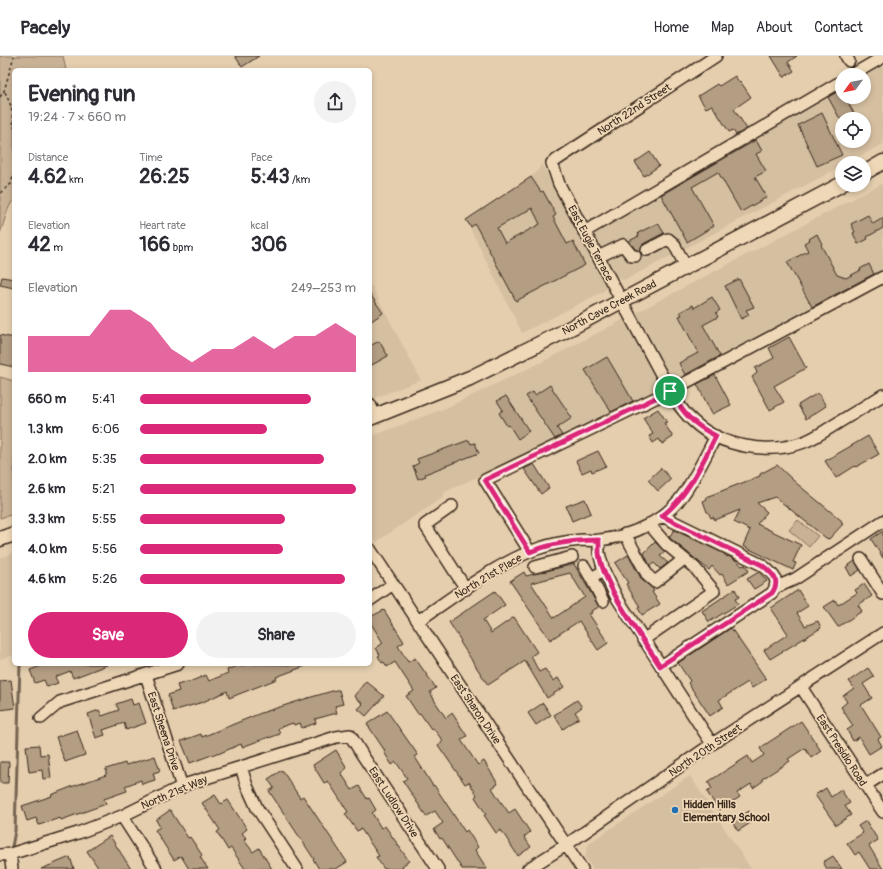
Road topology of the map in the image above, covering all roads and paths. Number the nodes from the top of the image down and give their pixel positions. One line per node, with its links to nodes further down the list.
1 (14, 56): 6 (path)
2 (716, 56): 10 (street, North 22nd Street)
3 (883, 57): 4 (street)
4 (864, 68)
5 (835, 85): 15 (street)
6 (4, 91): 7 (path); 8 (path)
7 (0, 97)
8 (12, 113)
9 (883, 162): 11 (main road)
10 (552, 163): 15 (street, East Eugie Terrace)
11 (871, 168)
12 (12, 181): 14 (path)
13 (835, 188): 19 (main road, North Cave Creek Road)
14 (0, 193)
15 (584, 232): 18 (street, East Eugie Terrace)
16 (647, 250): 19 (street)
17 (634, 256): 18 (street)
18 (598, 257): 21 (street, East Eugie Terrace)
19 (686, 267): 21 (main road, North Cave Creek Road)
20 (883, 277): 22 (street)
21 (622, 300): 22 (street, East Eugie Terrace); 24 (main road, North Cave Creek Road)
22 (670, 391): 25 (street, East Eugie Terrace); 36 (street)
23 (883, 395): 25 (street)
24 (372, 413)
25 (716, 436): 27 (street, North 21st Place)
26 (452, 506): 47 (street)
27 (662, 516): 29 (street, North 21st Place); 46 (street)
28 (883, 521): 46 (street)
29 (649, 524): 30 (street, North 21st Place); 38 (street)
30 (625, 534): 33 (street, North 21st Place); 38 (street)
31 (12, 535): 32 (main road)
32 (0, 539)
33 (599, 540): 34 (street, North 21st Place); 43 (street)
34 (550, 545): 36 (street, North 21st Place); 40 (street)
35 (372, 552): 45 (street, East Sharon Drive)
36 (530, 552): 47 (street, North 21st Place)
37 (572, 557): 40 (street)
38 (684, 559): 53 (street)
39 (861, 559): 48 (street)
40 (554, 562): 42 (street)
41 (584, 566): 44 (street)
42 (535, 567)
43 (604, 571): 44 (street); 53 (street)
44 (591, 578): 50 (street)
45 (393, 584): 49 (street); 51 (street, East Sharon Drive)
46 (777, 587): 55 (street)
47 (466, 589): 51 (street, North 21st Place)
48 (883, 594)
49 (372, 599)
50 (603, 601)
51 (418, 621): 67 (street, East Sharon Drive)
52 (883, 633): 57 (street, North 20th Street)
53 (644, 640): 55 (street)
54 (172, 666): 56 (street)
55 (660, 666): 60 (street)
56 (146, 675): 58 (street); 64 (street, East Sheena Drive)
57 (801, 687): 60 (street, North 20th Street); 63 (street, East Presidio Road)
58 (41, 718)
59 (350, 735): 61 (street, North 21st Way); 72 (street, East Ludlow Drive)
60 (712, 744): 67 (street, North 20th Street)
61 (241, 767): 64 (street, North 21st Way); 71 (street)
62 (883, 774): 63 (street)
63 (866, 785): 65 (street, East Presidio Road)
64 (182, 787): 66 (street, North 21st Way)
65 (883, 812)
66 (122, 816): 68 (street, North 21st Way); 70 (street)
67 (566, 845): 73 (street, North 20th Street); 74 (street, East Sharon Drive)
68 (5, 854): 69 (street)
69 (12, 869)
70 (156, 869)
71 (297, 869)
72 (438, 869)
73 (528, 869)
74 (582, 869)

